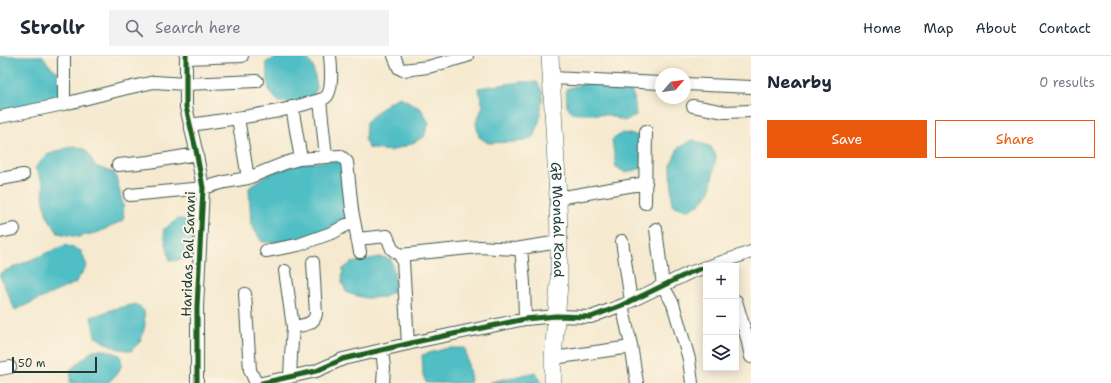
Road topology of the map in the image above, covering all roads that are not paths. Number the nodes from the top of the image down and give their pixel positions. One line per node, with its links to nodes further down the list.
1 (64, 56): 16 (street)
2 (242, 56): 7 (street)
3 (330, 56): 15 (street)
4 (394, 56): 8 (street)
5 (467, 56): 8 (street)
6 (550, 56): 9 (street, GB Mondal Road)
7 (186, 57): 12 (street, Haridas Pal Sarani)
8 (438, 60)
9 (551, 78): 11 (street); 34 (street, GB Mondal Road)
10 (257, 80): 12 (street)
11 (655, 83)
12 (186, 84): 16 (street); 22 (street, Haridas Pal Sarani)
13 (691, 84): 14 (street)
14 (751, 87)
15 (320, 100): 18 (street); 25 (street)
16 (64, 104): 20 (street)
17 (693, 106): 19 (street)
18 (292, 108): 21 (street); 26 (street)
19 (751, 112)
20 (0, 117)
21 (238, 118): 22 (street); 29 (street)
22 (190, 125): 24 (street, Haridas Pal Sarani)
23 (646, 131): 31 (street)
24 (197, 154): 27 (street); 32 (street, Haridas Pal Sarani)
25 (326, 157): 26 (street); 36 (street)
26 (301, 159): 29 (street)
27 (118, 165)
28 (23, 175): 30 (street)
29 (248, 178): 32 (street)
30 (0, 179)
31 (646, 183): 34 (street); 35 (street)
32 (203, 188): 33 (street); 66 (street, Haridas Pal Sarani)
33 (130, 195)
34 (558, 198): 42 (street, GB Mondal Road)
35 (645, 203)
36 (354, 223): 40 (street); 44 (street)
37 (656, 228): 52 (street)
38 (14, 229): 39 (street)
39 (0, 232)
40 (357, 239): 45 (street); 47 (street)
41 (622, 241): 54 (street)
42 (559, 242): 43 (street); 56 (street, GB Mondal Road)
43 (521, 248): 47 (street); 57 (street)
44 (266, 251)
45 (360, 252)
46 (751, 252): 49 (street)
47 (400, 255): 59 (street)
48 (313, 262): 58 (street)
49 (721, 263)
50 (703, 269): 52 (street)
51 (286, 271): 58 (street)
52 (663, 286): 54 (street); 72 (street)
53 (245, 294): 67 (street)
54 (627, 303): 56 (street); 60 (street)
55 (739, 311): 62 (street)
56 (556, 316): 57 (street); 63 (street, GB Mondal Road)
57 (525, 319): 59 (street)
58 (293, 327): 64 (street)
59 (408, 344): 61 (street)
60 (631, 347): 63 (street); 71 (street)
61 (382, 350): 65 (street); 69 (street)
62 (751, 357)
63 (553, 358): 70 (street, GB Mondal Road)
64 (290, 377): 65 (street); 68 (street)
65 (316, 377)
66 (197, 383)
67 (256, 383)
68 (262, 383)
69 (383, 383)
70 (553, 383)
71 (637, 383)
72 (692, 383)

